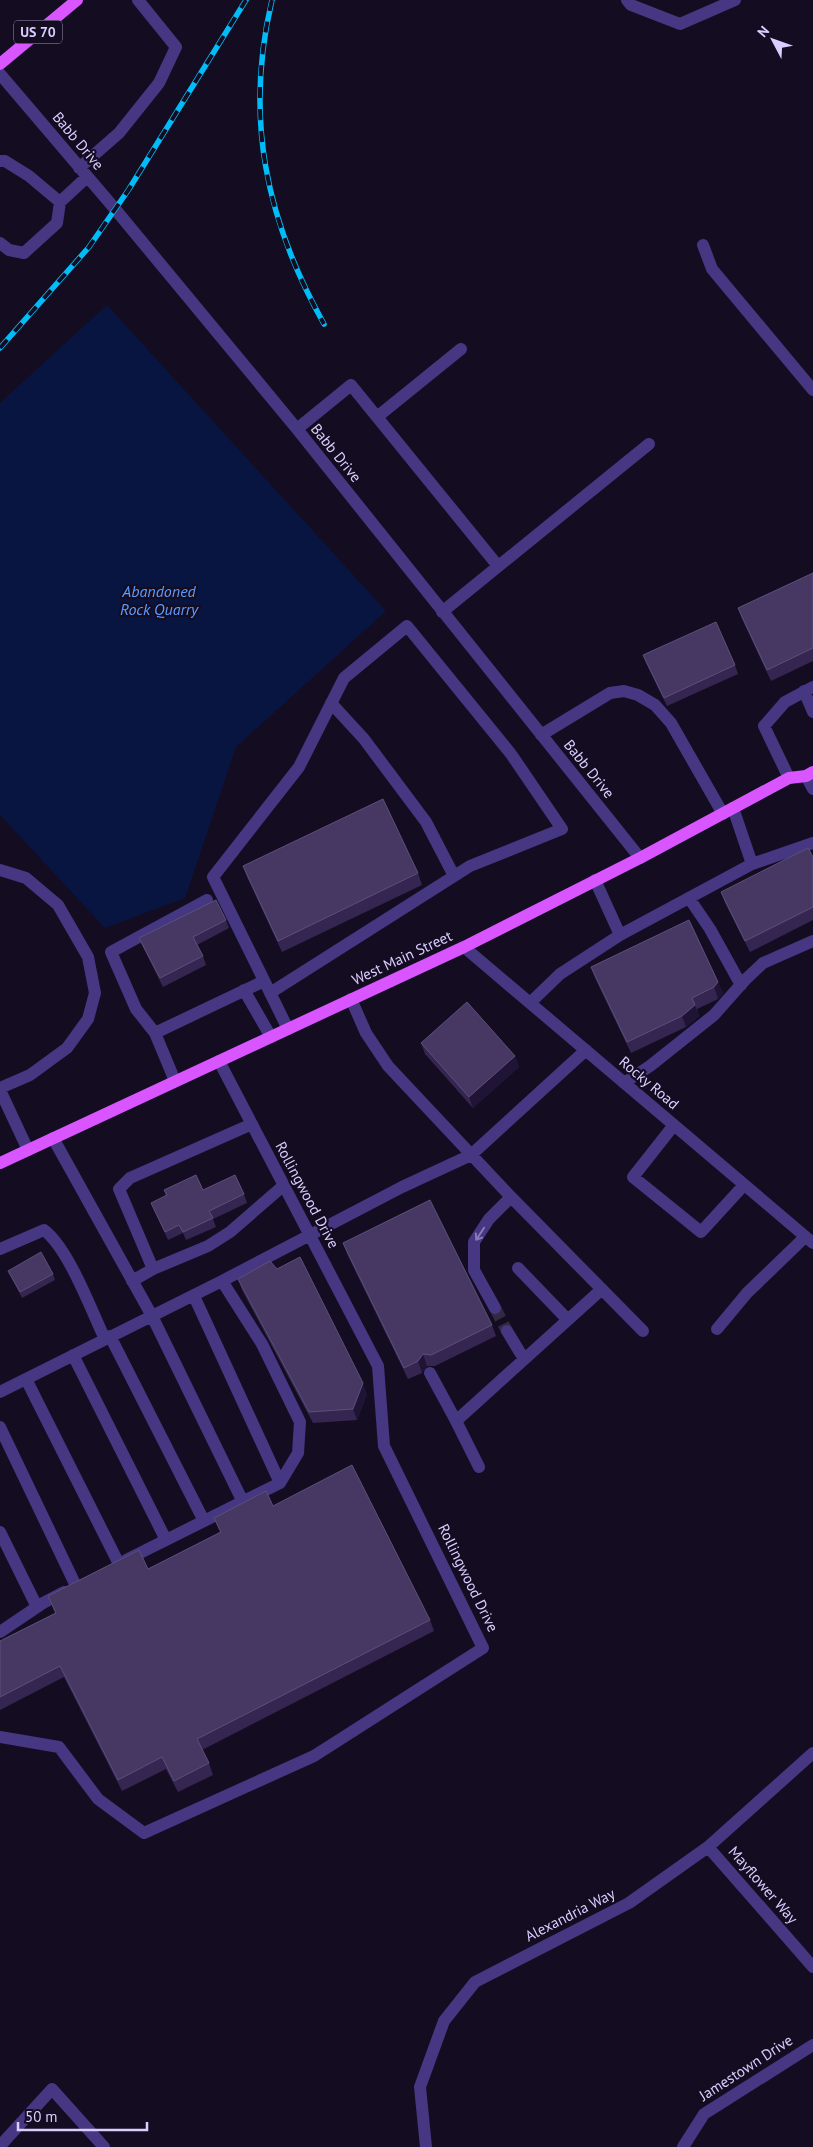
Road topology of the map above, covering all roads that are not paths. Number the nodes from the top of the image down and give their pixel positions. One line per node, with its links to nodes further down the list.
1 (77, 0): 5 (main road, US 70)
2 (138, 0): 8 (street)
3 (627, 0): 4 (street)
4 (735, 0)
5 (0, 64)
6 (0, 74): 8 (street, Babb Drive)
7 (0, 161): 9 (street)
8 (83, 172): 9 (street); 15 (street, Babb Drive)
9 (60, 202): 10 (street)
10 (0, 243)
11 (704, 244): 13 (street)
12 (461, 349): 14 (street)
13 (813, 390)
14 (377, 417): 15 (street); 17 (street)
15 (297, 430): 18 (street, Babb Drive)
16 (649, 444): 17 (street)
17 (498, 566): 18 (street)
18 (442, 612): 22 (street, Babb Drive)
19 (808, 689): 21 (street); 24 (street)
20 (331, 703): 31 (street); 31 (street); 38 (street)
21 (813, 712)
22 (541, 735): 26 (street); 28 (street, Babb Drive)
23 (810, 774): 24 (main road, West Main Street); 25 (street)
24 (789, 778): 26 (main road, West Main Street)
25 (813, 789)
26 (728, 811): 28 (main road, West Main Street); 29 (street)
27 (813, 843): 29 (street)
28 (640, 858): 32 (main road, West Main Street)
29 (752, 864): 33 (street)
30 (0, 870): 51 (street)
31 (454, 876): 41 (street)
32 (595, 880): 35 (street); 37 (main road, West Main Street)
33 (689, 898): 35 (street); 39 (street)
34 (207, 900): 45 (street)
35 (620, 935): 43 (street)
36 (813, 941): 39 (street)
37 (464, 947): 42 (main road, West Main Street); 43 (street, Rocky Road)
38 (264, 981): 40 (street); 41 (street)
39 (741, 985): 50 (street)
40 (244, 990): 45 (street); 46 (street)
41 (270, 993): 44 (street)
42 (351, 999): 44 (main road, West Main Street); 56 (street)
43 (530, 1003): 47 (street, Rocky Road)
44 (288, 1029): 46 (main road, West Main Street)
45 (155, 1033): 49 (street)
46 (271, 1037): 48 (main road, West Main Street)
47 (586, 1050): 50 (street, Rocky Road); 56 (street)
48 (219, 1061): 49 (main road, West Main Street); 52 (street, Rollingwood Drive)
49 (175, 1081): 54 (main road, West Main Street)
50 (624, 1083): 53 (street, Rocky Road)
51 (0, 1089): 55 (street)
52 (252, 1124): 59 (street, Rollingwood Drive); 65 (street)
53 (674, 1126): 58 (street, Rocky Road); 58 (street)
54 (53, 1138): 55 (main road, West Main Street); 66 (street)
55 (28, 1150): 57 (main road, West Main Street)
56 (471, 1155): 60 (street); 61 (street)
57 (0, 1163)
58 (744, 1185): 62 (street, Rocky Road)
59 (283, 1186): 61 (street, Rollingwood Drive); 65 (street)
60 (512, 1197): 68 (street); 70 (street, one-way to 70)
61 (310, 1236): 67 (street); 92 (street, Rollingwood Drive)
62 (809, 1240): 73 (street)
63 (0, 1249): 76 (street)
64 (518, 1268): 72 (street)
65 (153, 1269): 66 (street)
66 (132, 1281): 71 (street)
67 (222, 1281): 69 (street); 85 (street)
68 (602, 1289): 72 (street); 75 (street)
69 (194, 1296): 71 (street); 85 (street)
70 (495, 1308)
71 (152, 1316): 76 (street); 86 (street)
72 (568, 1320): 78 (street)
73 (717, 1329)
74 (507, 1331): 78 (street)
75 (644, 1331)
76 (108, 1338): 77 (street); 87 (street)
77 (74, 1355): 80 (street); 89 (street)
78 (524, 1359): 82 (street)
79 (430, 1373): 82 (street)
80 (26, 1379): 81 (street); 89 (street)
81 (0, 1392)
82 (456, 1421): 84 (street)
83 (0, 1427): 90 (street)
84 (479, 1467)
85 (280, 1483): 86 (street)
86 (243, 1502): 87 (street)
87 (204, 1521): 89 (street)
88 (0, 1532): 90 (street)
89 (166, 1540)
90 (37, 1607): 91 (street)
91 (0, 1632)
92 (0, 1737)
93 (813, 1753): 94 (street, Alexandria Way)
94 (708, 1847): 95 (street, Mayflower Way); 99 (street, Alexandria Way)
95 (813, 1966)
96 (813, 2045): 100 (street, Jamestown Drive)
97 (0, 2146): 98 (street)
98 (104, 2147)
99 (426, 2147)
100 (683, 2147)

